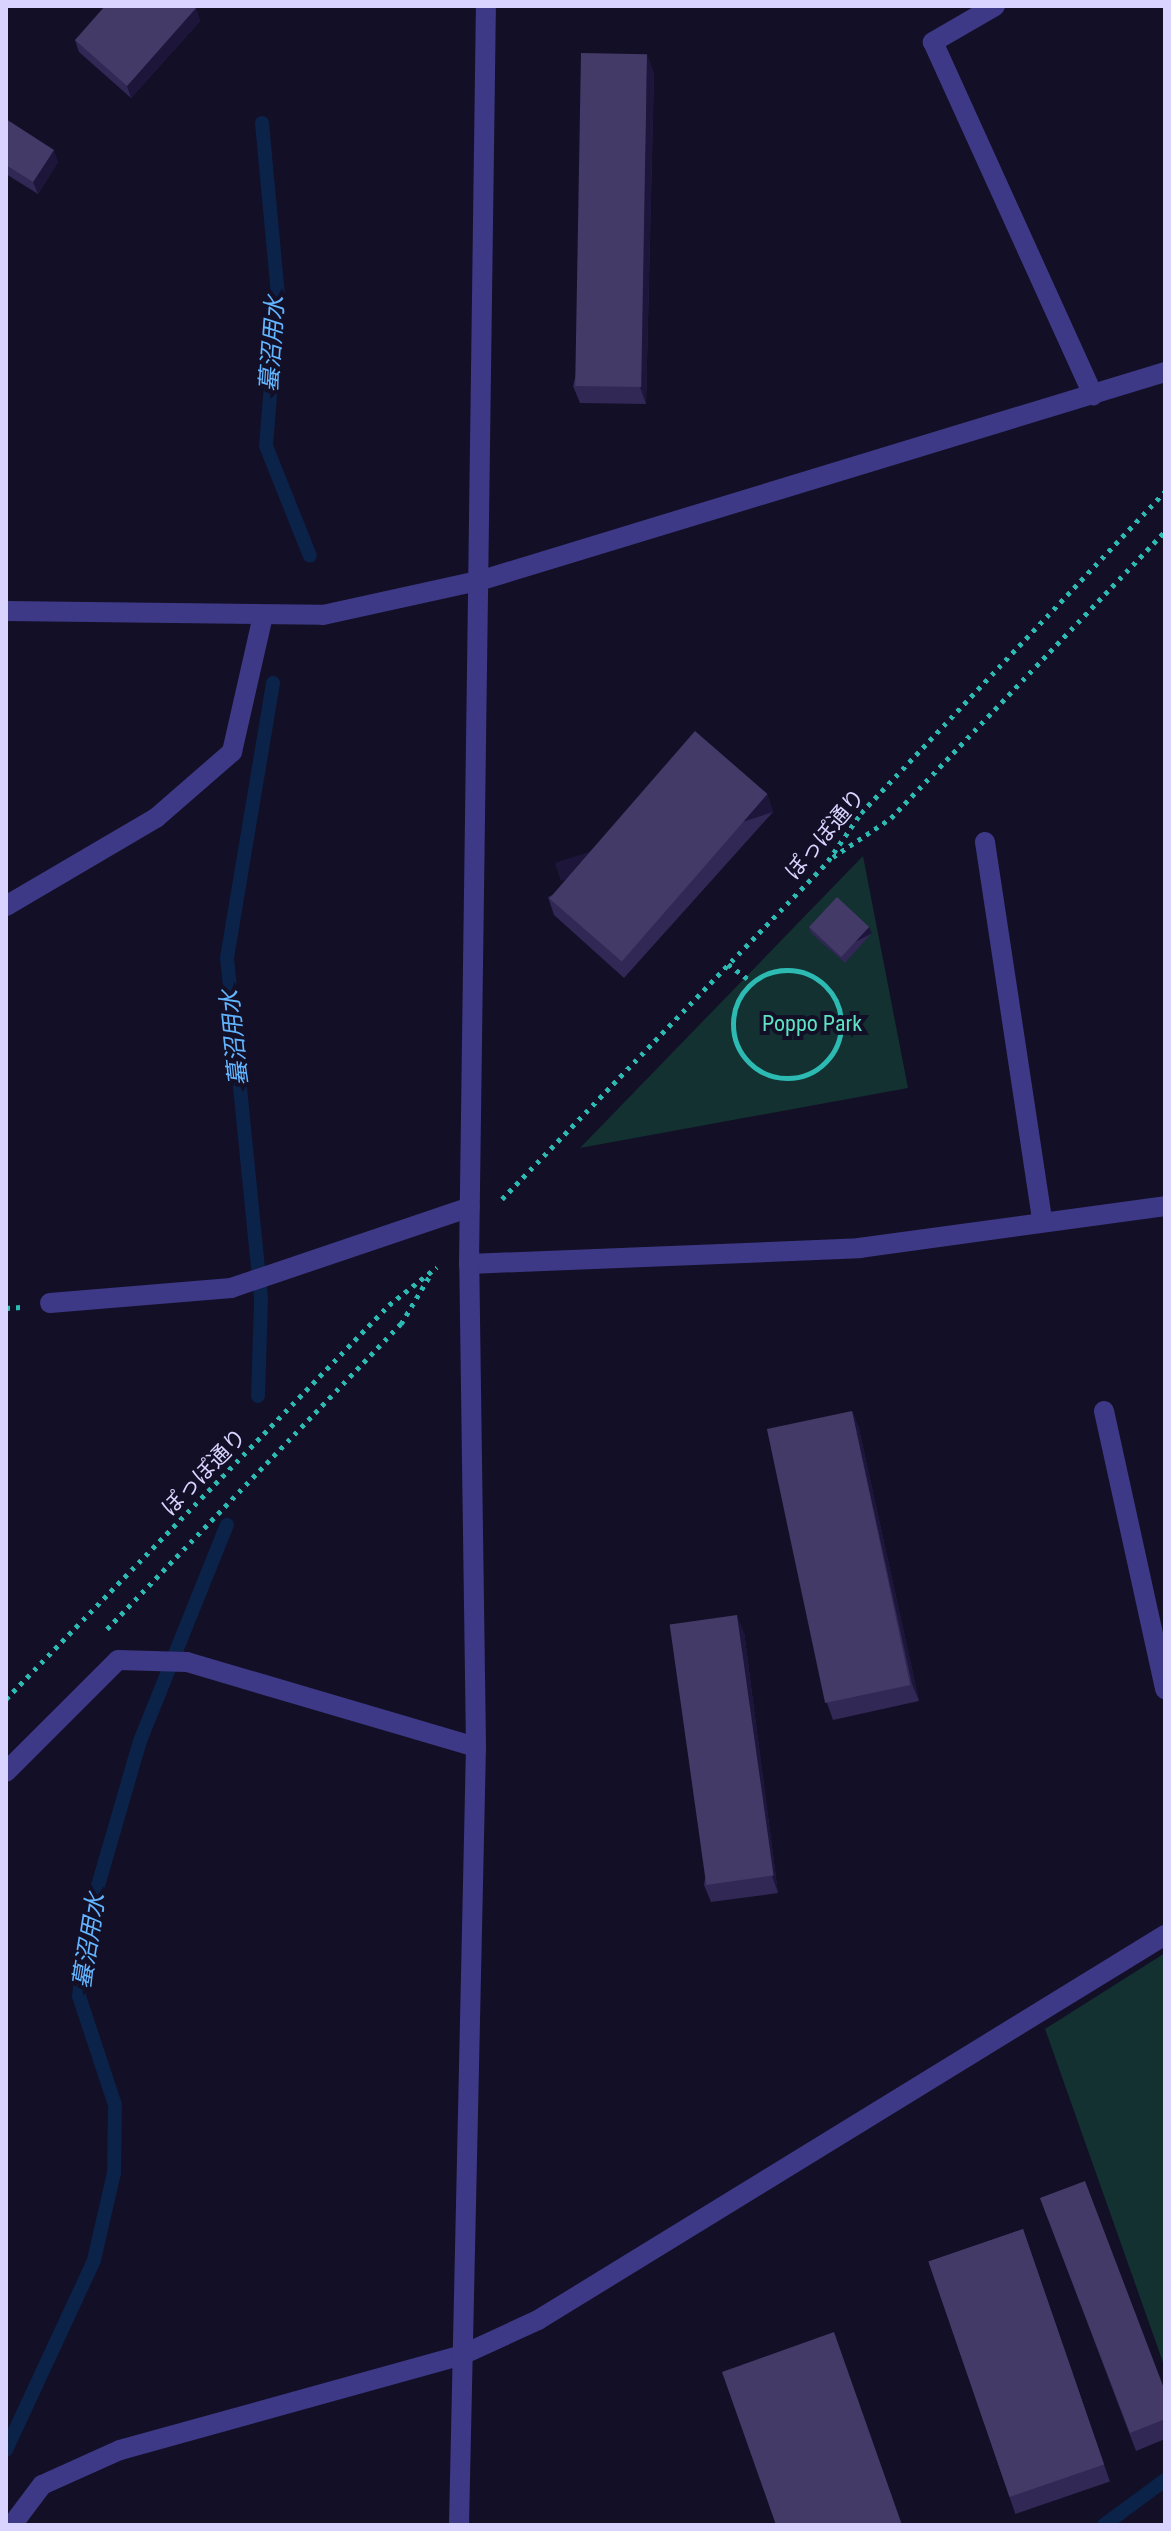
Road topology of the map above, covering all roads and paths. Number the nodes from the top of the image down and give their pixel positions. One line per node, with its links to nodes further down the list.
1 (486, 6): 7 (street)
2 (995, 6): 4 (street)
3 (1165, 372): 4 (street)
4 (1093, 395): 7 (street)
5 (1165, 491): 11 (path, ぽっぽ通り)
6 (1165, 531): 11 (path)
7 (482, 580): 9 (street); 17 (street)
8 (6, 611): 9 (street)
9 (263, 616): 12 (street)
10 (985, 842): 18 (street)
11 (828, 861): 13 (path, ぽっぽ通り)
12 (6, 906)
13 (728, 964): 14 (path); 15 (path, ぽっぽ通り)
14 (752, 982): 14 (path)
15 (507, 1194)
16 (1165, 1206): 18 (street)
17 (470, 1207): 19 (street); 20 (street)
18 (1042, 1220): 19 (street)
19 (469, 1264): 25 (street)
20 (50, 1303)
21 (1104, 1411): 23 (street)
22 (105, 1632): 24 (path, ぽっぽ通り)
23 (1165, 1689)
24 (6, 1699)
25 (476, 1747): 26 (street); 28 (street)
26 (6, 1772)
27 (1165, 1935): 28 (street)
28 (462, 2355): 29 (street); 30 (street)
29 (12, 2525)
30 (459, 2525)

